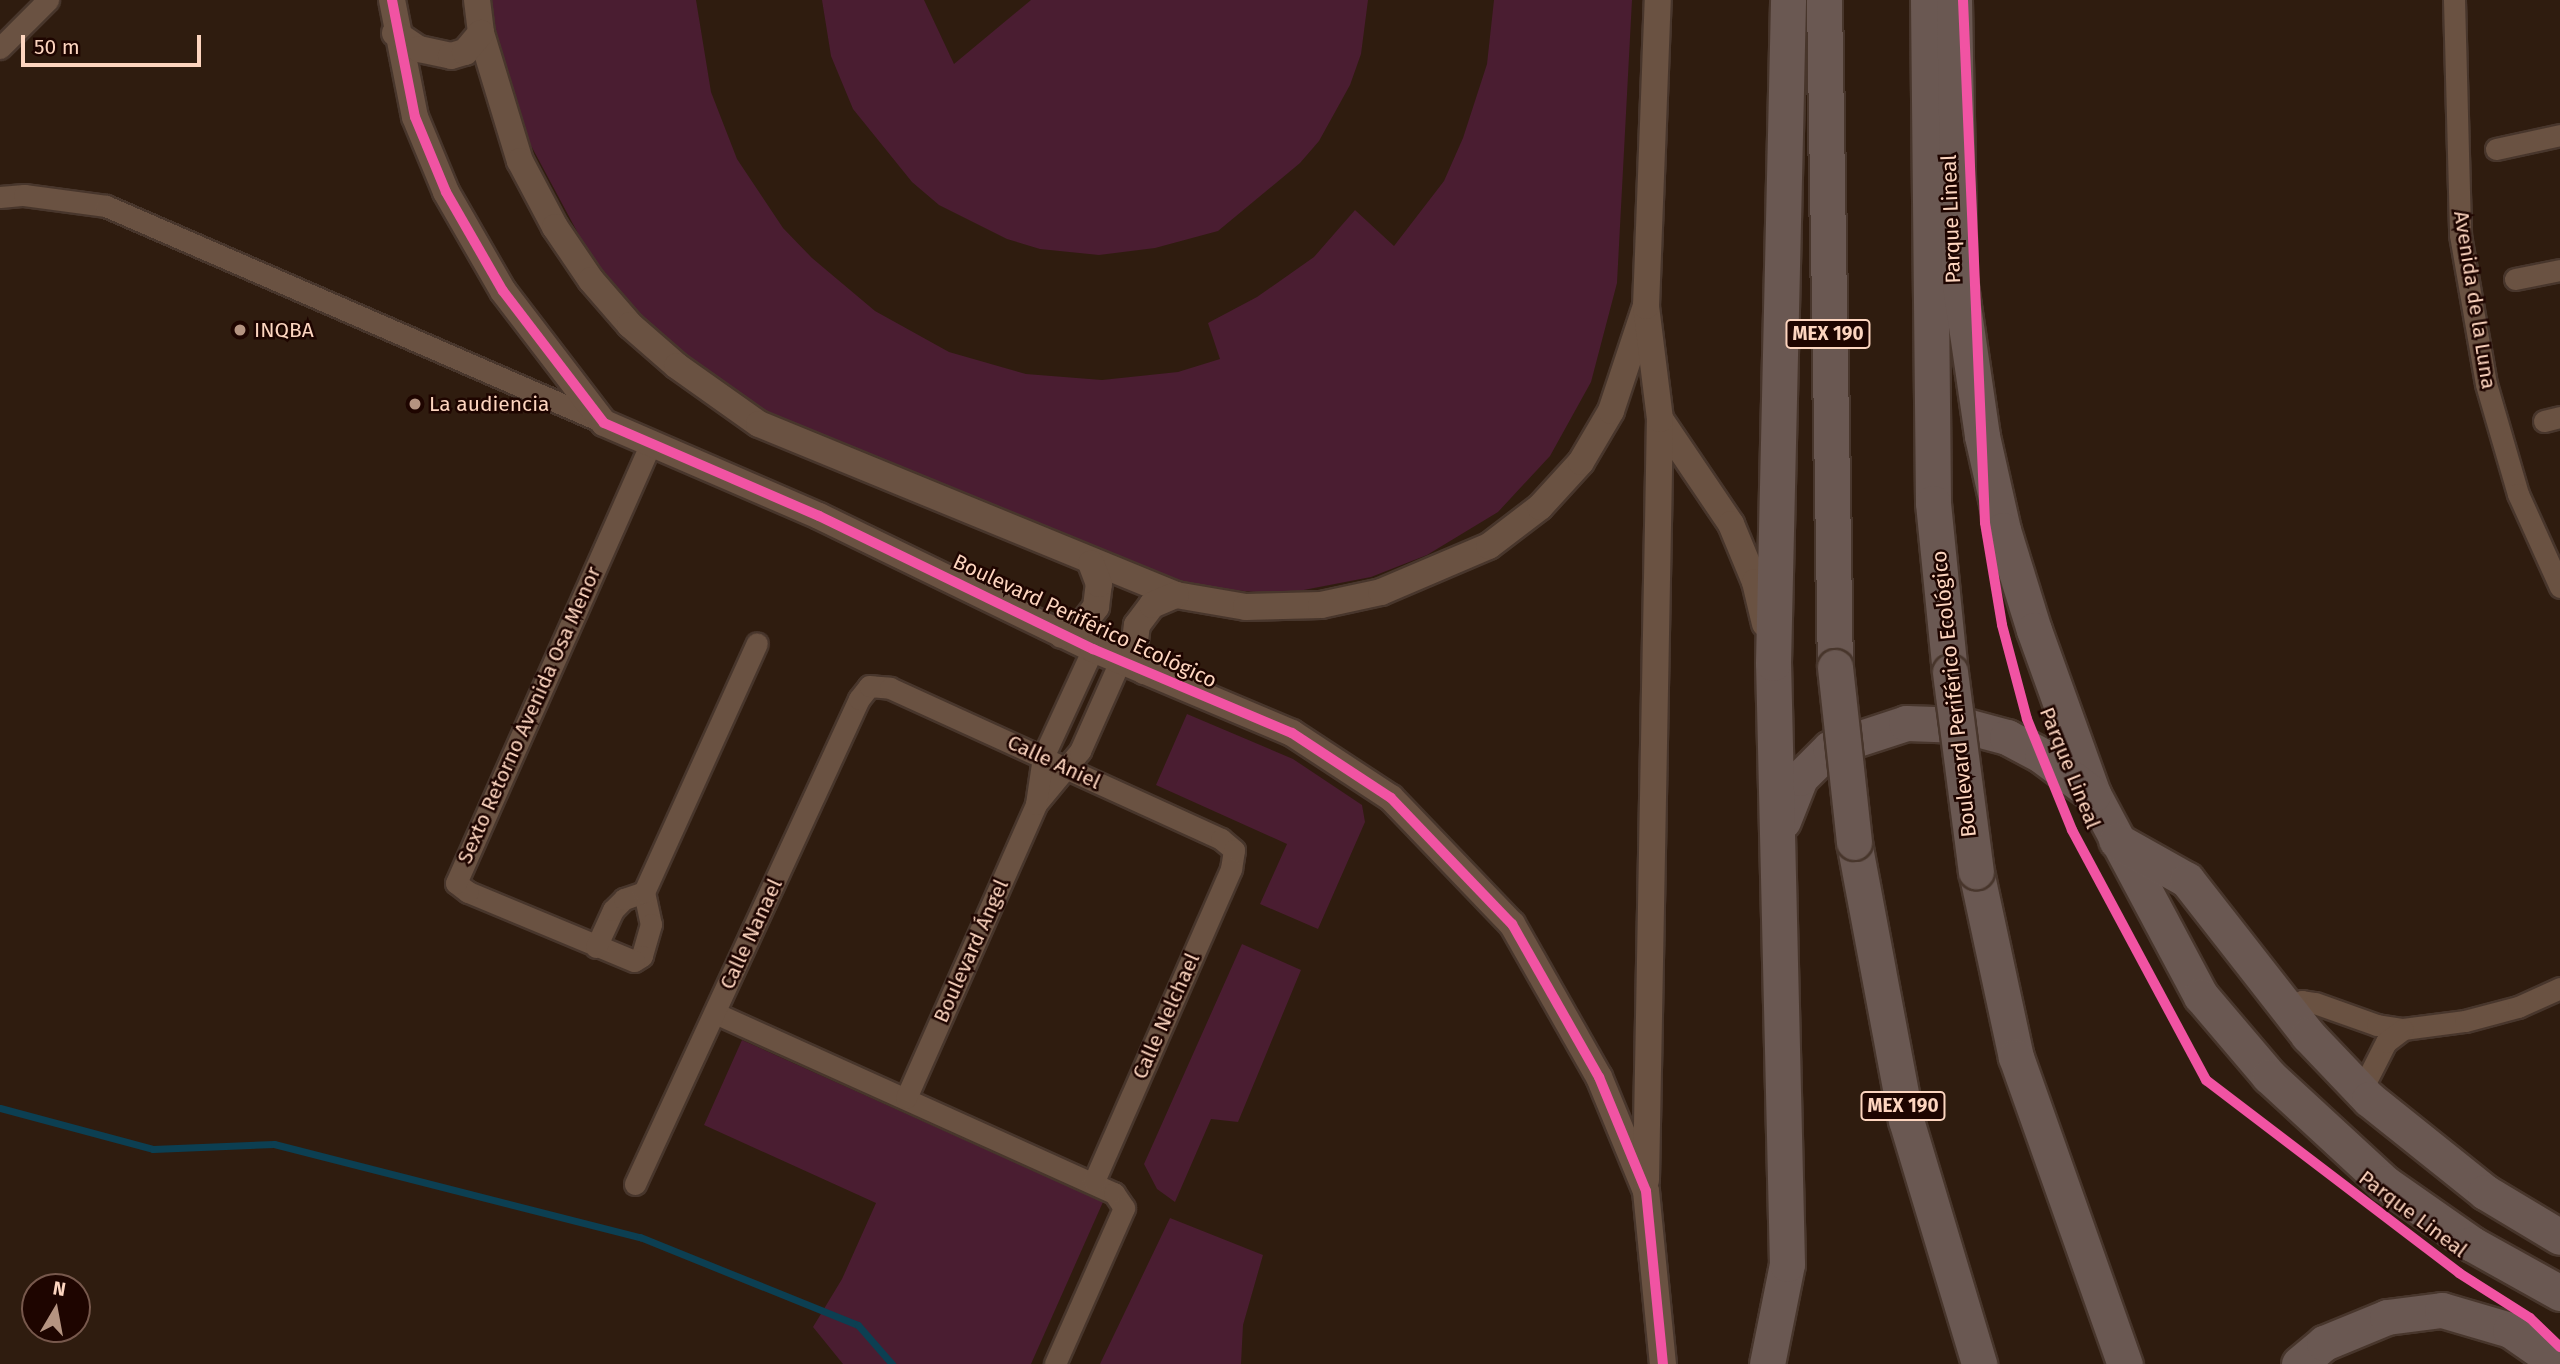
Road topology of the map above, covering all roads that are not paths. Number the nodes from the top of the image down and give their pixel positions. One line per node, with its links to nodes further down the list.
1 (48, 0): 12 (street)
2 (392, 0): 10 (street, Boulevard Periférico Ecológico)
3 (478, 0): 11 (street)
4 (1658, 0): 18 (street)
5 (1788, 0): 28 (highway)
6 (1824, 0): 54 (highway, MEX 190, bridge)
7 (1928, 0): 55 (highway, Boulevard Periférico Ecológico, bridge)
8 (1954, 0): 33 (highway)
9 (2454, 0): 23 (street, Avenida de la Luna)
10 (395, 33): 11 (street); 20 (street, Boulevard Periférico Ecológico)
11 (481, 33): 22 (street)
12 (0, 48)
13 (2560, 135): 14 (street)
14 (2496, 149)
15 (0, 197): 20 (street)
16 (2560, 270): 17 (street)
17 (2515, 279)
18 (1646, 306): 19 (street); 24 (street)
19 (1660, 419): 28 (street); 48 (street)
20 (604, 423): 21 (street, Boulevard Periférico Ecológico)
21 (650, 446): 25 (street, Boulevard Periférico Ecológico); 39 (street, Sexto Retorno Avenida Osa Menor)
22 (1091, 563): 24 (street); 25 (street)
23 (2560, 587)
24 (1176, 595): 29 (street)
25 (1062, 635): 27 (street, Boulevard Periférico Ecológico)
26 (757, 643): 38 (street)
27 (1093, 649): 29 (street, Boulevard Periférico Ecológico); 31 (street, Boulevard Ángel)
28 (1773, 663): 35 (highway)
29 (1132, 666): 32 (street, Boulevard Ángel); 48 (street, Boulevard Periférico Ecológico)
30 (869, 686): 31 (street, Calle Aniel); 42 (street, Calle Nanael)
31 (1043, 757): 32 (street, Calle Aniel); 34 (street, Boulevard Ángel)
32 (1067, 769): 34 (street, Boulevard Ángel); 37 (street, Calle Aniel)
33 (2093, 794): 35 (highway); 36 (highway)
34 (1036, 804): 45 (street, Boulevard Ángel)
35 (1779, 838): 53 (highway)
36 (2116, 840): 41 (highway); 50 (highway)
37 (1234, 850): 46 (street, Calle Nelchael)
38 (644, 892): 39 (street); 39 (street, Sexto Retorno Avenida Osa Menor)
39 (596, 947)
40 (2560, 988): 43 (street)
41 (2287, 1009): 43 (street); 44 (highway)
42 (715, 1013): 45 (street); 47 (street, Calle Nanael)
43 (2403, 1028): 44 (street)
44 (2361, 1091): 49 (highway)
45 (906, 1098): 46 (street)
46 (1094, 1181): 51 (street)
47 (635, 1184)
48 (1646, 1191): 52 (street, Boulevard Periférico Ecológico)
49 (2560, 1237)
50 (2560, 1293)
51 (1055, 1364)
52 (1663, 1364)
53 (1767, 1364)
54 (1979, 1364)
55 (2125, 1364)
56 (2299, 1364): 57 (highway)
57 (2559, 1364)

